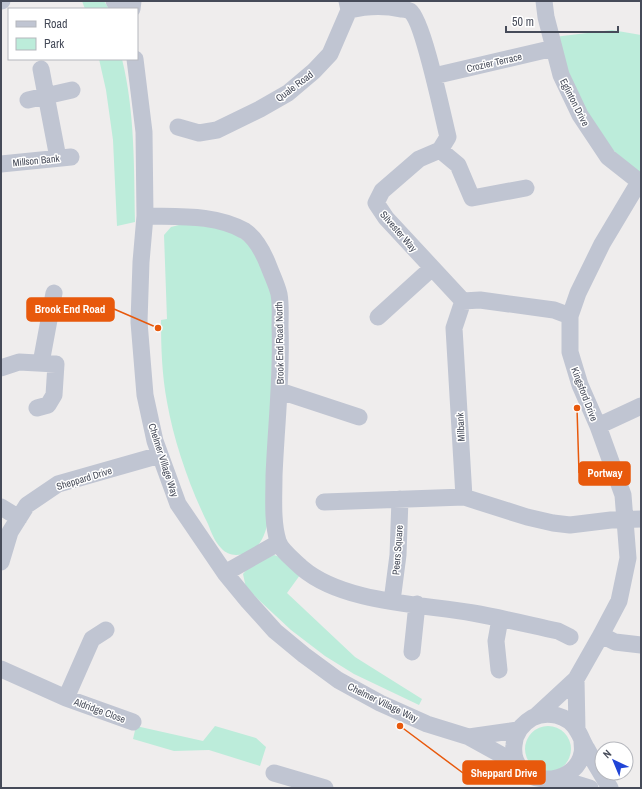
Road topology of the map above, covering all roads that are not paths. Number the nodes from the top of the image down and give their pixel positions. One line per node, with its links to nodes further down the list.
1 (544, 1): 4 (street, Eglinton Drive)
2 (348, 5): 3 (street); 11 (street, Quale Road)
3 (403, 5): 7 (street)
4 (554, 48): 7 (street, Crozier Terrace); 14 (street, Eglinton Drive)
5 (135, 60): 16 (street, Chelmer Village Way)
6 (41, 69): 9 (street)
7 (434, 76): 12 (street)
8 (72, 90): 9 (street)
9 (46, 96): 10 (street); 13 (street, Millson Bank)
10 (28, 100)
11 (178, 127)
12 (440, 150): 15 (street); 17 (street, Silvester Way)
13 (1, 164)
14 (640, 183): 20 (street, Kingsford Drive)
15 (526, 188)
16 (145, 216): 24 (street, Brook End Road North); 29 (street, Chelmer Village Way)
17 (432, 268): 19 (street, Silvester Way); 21 (street)
18 (54, 293): 22 (street)
19 (463, 301): 20 (street); 30 (street, Milbank)
20 (570, 316): 28 (street, Kingsford Drive)
21 (378, 317)
22 (48, 363): 23 (street); 26 (street)
23 (1, 368)
24 (280, 391): 27 (street); 36 (street, Brook End Road North)
25 (641, 406): 28 (street)
26 (37, 408)
27 (359, 417)
28 (598, 426): 35 (street, Kingsford Drive)
29 (160, 455): 34 (street, Sheppard Drive); 38 (street, Chelmer Village Way)
30 (464, 497): 31 (street); 35 (street)
31 (400, 499): 32 (street); 39 (street, Peers Square)
32 (324, 502)
33 (1, 507): 34 (street)
34 (19, 518): 37 (street, Sheppard Drive)
35 (633, 520): 43 (street, Kingsford Drive)
36 (278, 543): 38 (street); 39 (street)
37 (1, 562)
38 (225, 573): 55 (street, Chelmer Village Way)
39 (392, 601): 40 (street)
40 (417, 604): 41 (street); 46 (street)
41 (500, 619): 44 (street); 48 (street)
42 (106, 630): 50 (street, Aldridge Close)
43 (601, 635): 45 (street); 49 (street, Kingsford Drive)
44 (570, 637)
45 (641, 645)
46 (412, 652)
47 (1, 669): 50 (street, Aldridge Close)
48 (498, 670)
49 (576, 679): 51 (street, Kingsford Drive); 54 (street)
50 (66, 698): 52 (street, Aldridge Close)
51 (536, 716): 53 (street); 54 (street)
52 (133, 722)
53 (518, 730): 55 (street, Chelmer Village Way); 56 (street)
54 (579, 735): 58 (street); 62 (street)
55 (469, 737): 56 (street, Chelmer Village Way)
56 (516, 763): 59 (street, Chelmer Village Way)
57 (274, 773): 60 (street)
58 (564, 780): 59 (street, Chelmer Village Way); 61 (street, Chelmer Village Way)
59 (529, 784)
60 (325, 788)
61 (590, 788)
62 (610, 788)

